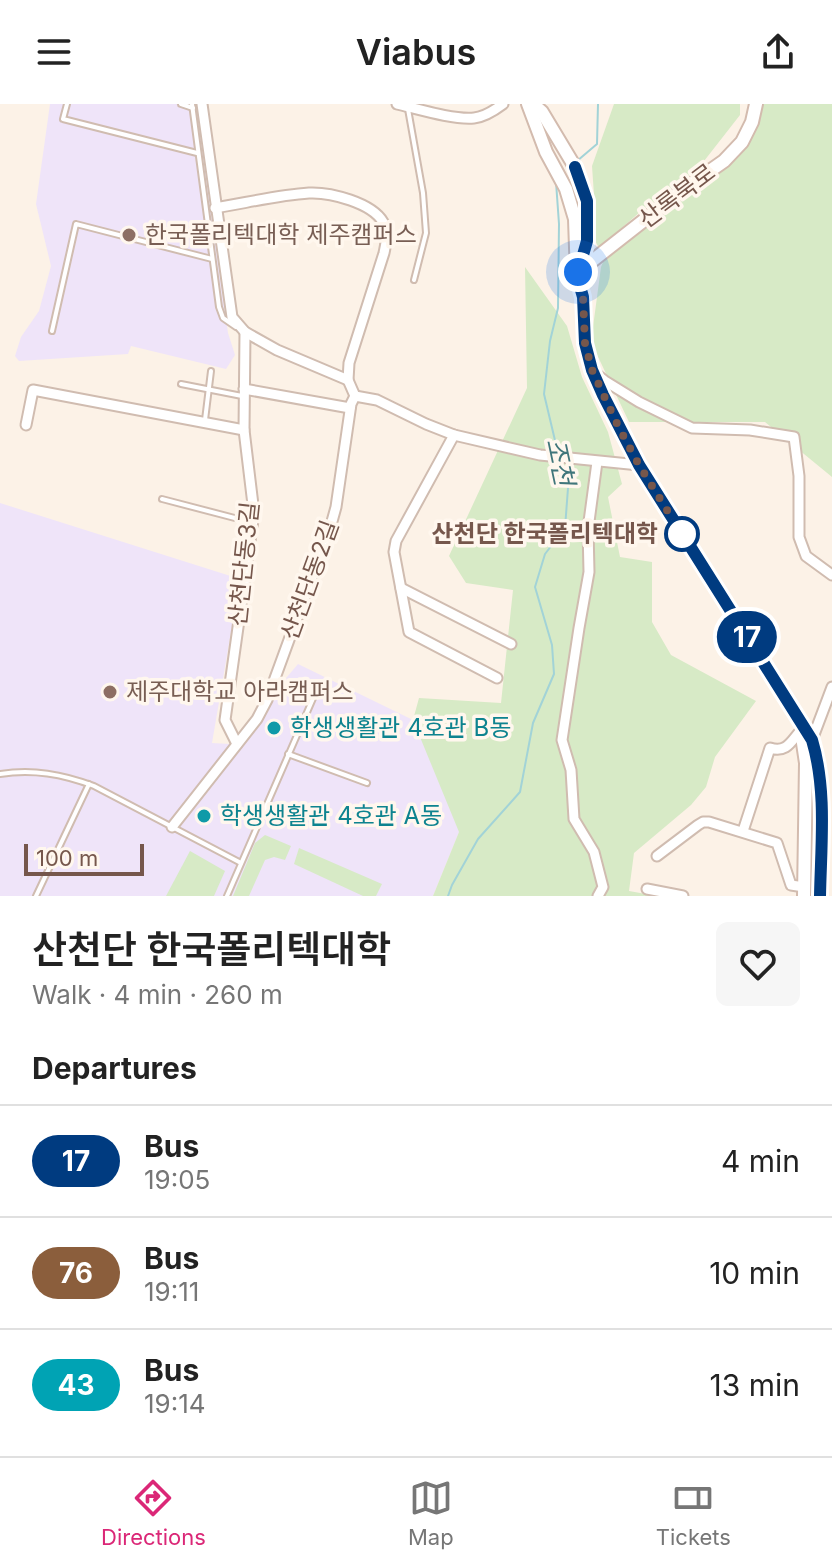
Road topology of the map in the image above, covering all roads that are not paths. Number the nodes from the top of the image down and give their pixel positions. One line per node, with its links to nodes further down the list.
1 (67, 104): 8 (lane)
2 (181, 104): 6 (lane)
3 (503, 104): 7 (street)
4 (530, 104): 11 (main road); 11 (main road)
5 (756, 104): 11 (main road, 산록북로)
6 (196, 105): 8 (lane); 9 (street)
7 (402, 105): 12 (lane)
8 (199, 153): 10 (lane)
9 (215, 208): 14 (street); 17 (street)
10 (212, 259): 13 (lane); 14 (lane)
11 (578, 272): 15 (main road)
12 (414, 280)
13 (52, 331)
14 (245, 332): 17 (street); 20 (street, 산천단동3길)
15 (592, 370): 28 (main road); 31 (street)
16 (211, 371): 19 (lane)
17 (348, 380): 21 (street)
18 (181, 384): 19 (lane)
19 (209, 389): 20 (lane); 23 (lane)
20 (244, 392): 22 (street); 25 (street, 산천단동3길)
21 (355, 396): 22 (street, 산천단동2길); 26 (street)
22 (350, 408): 39 (street, 산천단동2길)
23 (205, 422): 24 (street); 25 (street)
24 (26, 425)
25 (244, 430): 30 (street, 산천단동3길)
26 (454, 435): 27 (street); 32 (street)
27 (597, 462): 28 (street); 52 (street)
28 (639, 465): 37 (main road)
29 (162, 499): 30 (lane)
30 (253, 523): 39 (street, 산천단동3길)
31 (832, 575)
32 (401, 588): 33 (street); 34 (street)
33 (511, 644)
34 (497, 678)
35 (318, 687): 40 (lane)
36 (832, 687): 38 (street)
37 (804, 727): 38 (main road); 45 (street); 49 (main road)
38 (812, 740): 54 (main road)
39 (237, 744): 44 (street, 산천단동2길)
40 (288, 754): 42 (lane); 47 (lane)
41 (0, 774): 43 (lane)
42 (367, 783)
43 (89, 784): 44 (lane); 50 (lane)
44 (172, 827): 47 (lane)
45 (743, 831): 46 (street); 49 (street)
46 (657, 856)
47 (241, 863): 51 (lane)
48 (647, 889): 53 (street)
49 (804, 892)
50 (37, 896)
51 (227, 896)
52 (598, 896)
53 (683, 896)
54 (820, 896)

